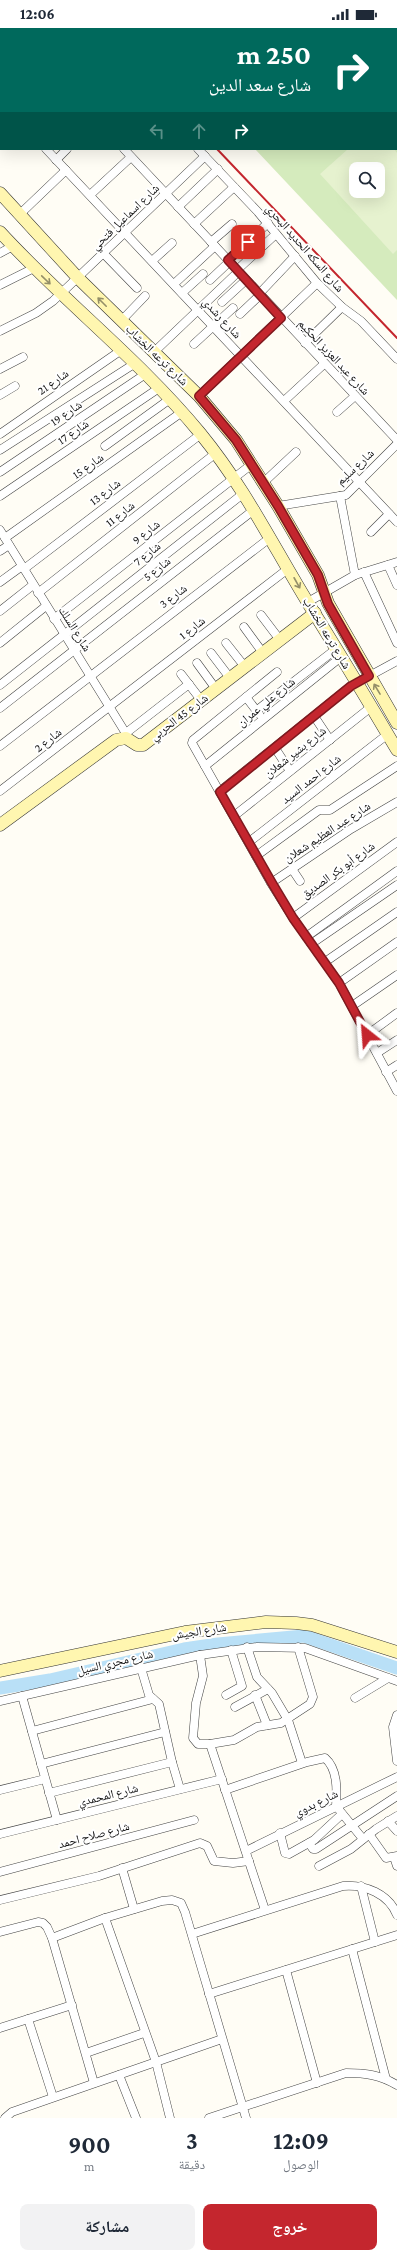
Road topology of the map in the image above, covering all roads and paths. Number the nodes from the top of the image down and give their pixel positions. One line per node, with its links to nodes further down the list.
1 (47, 150): 7 (street, شارع رشدي)
2 (66, 150): 7 (street)
3 (125, 150): 6 (street, شارع عبد العزيز الحكيم)
4 (199, 150): 5 (street, شارع السكه الحديد البحري)
5 (205, 156): 8 (street, شارع السكه الحديد البحري); 12 (street, شارع اسماعيل فتحي)
6 (131, 157): 12 (street, شارع عبد العزيز الحكيم); 13 (street)
7 (56, 160): 9 (street, شارع رشدي)
8 (218, 169): 10 (street, شارع السكه الحديد البحري); 14 (street)
9 (66, 170): 13 (street, شارع رشدي); 15 (street)
10 (234, 187): 16 (street, شارع السكه الحديد البحري); 17 (street)
11 (0, 192): 15 (street, شارع ترعه الخشاب)
12 (166, 194): 14 (street, شارع عبد العزيز الحكيم); 20 (street, شارع اسماعيل فتحي)
13 (90, 195): 20 (street, شارع رشدي)
14 (178, 207): 17 (street, شارع عبد العزيز الحكيم)
15 (20, 214): 33 (street, شارع ترعه الخشاب)
16 (268, 223): 21 (street, شارع السكه الحديد البحري); 28 (street)
17 (194, 224): 23 (street, شارع عبد العزيز الحكيم)
18 (232, 224): 23 (street)
19 (0, 232): 24 (street, شارع ترعه الخشاب)
20 (125, 233): 26 (street, شارع اسماعيل فتحي); 29 (street, شارع رشدي)
21 (276, 234): 27 (street, شارع السكه الحديد البحري); 31 (street)
22 (172, 243): 29 (street)
23 (213, 244): 28 (street, شارع عبد العزيز الحكيم); 37 (street)
24 (13, 246): 25 (street); 30 (street, شارع ترعه الخشاب)
25 (0, 253)
26 (104, 254): 33 (street, شارع اسماعيل فتحي); 39 (street)
27 (295, 256): 36 (street, شارع السكه الحديد البحري); 42 (street)
28 (228, 261): 31 (street, شارع عبد العزيز الحكيم); 34 (street)
29 (152, 262): 37 (street, شارع رشدي)
30 (34, 268): 38 (street); 41 (street, شارع ترعه الخشاب, one-way to 41)
31 (237, 271): 35 (street, شارع عبد العزيز الحكيم); 47 (street)
32 (203, 274): 40 (street)
33 (78, 278): 41 (street, شارع اسماعيل فتحي); 50 (street, شارع ترعه الخشاب, one-way to 33)
34 (210, 280)
35 (246, 280): 42 (street, شارع عبد العزيز الحكيم); 44 (street)
36 (317, 283): 45 (street, شارع السكه الحديد البحري); 49 (street)
37 (174, 284): 40 (street, شارع رشدي)
38 (0, 285)
39 (137, 288)
40 (182, 293): 47 (street, شارع رشدي)
41 (61, 294): 52 (street, شارع اسماعيل فتحي); 55 (street, شارع ترعه الخشاب)
42 (259, 294): 48 (street); 49 (street, شارع عبد العزيز الحكيم)
43 (145, 296): 50 (street)
44 (222, 302)
45 (342, 307): 53 (street); 59 (street, شارع السكه الحديد البحري)
46 (233, 308): 51 (street)
47 (198, 310): 51 (street, شارع رشدي); 56 (street)
48 (240, 314)
49 (281, 318): 53 (street, شارع عبد العزيز الحكيم); 57 (street)
50 (121, 321): 56 (street, شارع ترعه الخشاب)
51 (213, 326): 54 (street); 57 (street, شارع رشدي)
52 (0, 331)
53 (304, 343): 61 (street, شارع عبد العزيز الحكيم)
54 (194, 344)
55 (120, 351): 60 (street, شارع ترعه الخشاب); 73 (street, شارع 21)
56 (154, 352): 67 (street, شارع ترعه الخشاب)
57 (241, 356): 67 (street); 70 (street, شارع رشدي)
58 (23, 357): 62 (street)
59 (397, 359)
60 (134, 364): 63 (street, شارع ترعه الخشاب); 78 (street)
61 (324, 364): 68 (street, شارع عبد العزيز الحكيم); 70 (street)
62 (0, 369)
63 (144, 375): 65 (street, شارع ترعه الخشاب); 82 (street, شارع 19)
64 (15, 386): 66 (street)
65 (159, 388): 69 (street, شارع ترعه الخشاب); 87 (street, شارع 17)
66 (0, 395)
67 (199, 396): 81 (street, شارع ترعه الخشاب)
68 (354, 396): 72 (street); 75 (street, شارع عبد العزيز الحكيم)
69 (170, 399): 71 (street, شارع ترعه الخشاب); 77 (street)
70 (284, 401): 85 (street, شارع رشدي)
71 (182, 412): 74 (street, شارع ترعه الخشاب); 94 (street, شارع 15)
72 (337, 412)
73 (0, 434)
74 (201, 434): 80 (street, شارع ترعه الخشاب); 99 (street, شارع 13)
75 (397, 440)
76 (397, 444): 85 (street, شارع سليم)
77 (105, 446)
78 (0, 450)
79 (296, 452): 84 (street)
80 (216, 453): 83 (street, شارع ترعه الخشاب); 107 (street, شارع 11)
81 (252, 464): 83 (street, شارع 9); 84 (street, شارع ترعه الخشاب)
82 (0, 472)
83 (235, 478): 86 (street, شارع ترعه الخشاب); 113 (street, شارع 9)
84 (264, 482): 89 (street, شارع ترعه الخشاب)
85 (359, 483): 88 (street, شارع سليم); 91 (street, شارع رشدي)
86 (244, 493): 90 (street, شارع ترعه الخشاب); 115 (street, شارع 7)
87 (0, 496)
88 (340, 496): 89 (street, شارع سليم); 102 (street)
89 (278, 506): 106 (street, شارع ترعه الخشاب)
90 (255, 509): 95 (street, شارع ترعه الخشاب); 120 (street, شارع 5)
91 (389, 514): 92 (street, شارع رشدي); 93 (street)
92 (397, 522)
93 (371, 532)
94 (3, 536): 96 (street, شارع 15); 99 (street, شارع السلك)
95 (271, 537): 100 (street, شارع ترعه الخشاب); 129 (street, شارع 3)
96 (0, 551)
97 (397, 562): 98 (street)
98 (388, 565): 101 (street); 105 (street)
99 (23, 567): 103 (street, شارع 13); 104 (street, شارع السلك)
100 (289, 568): 108 (street, شارع ترعه الخشاب, one-way to 108); 138 (street, شارع 1)
101 (364, 572): 102 (street); 119 (street)
102 (356, 575): 106 (street)
103 (0, 582)
104 (33, 585): 107 (street, شارع السلك); 110 (street)
105 (397, 585)
106 (325, 591): 108 (street); 130 (street, شارع ترعه الخشاب)
107 (38, 593): 109 (street, شارع السلك)
108 (308, 602): 111 (street, شارع ترعه الخشاب)
109 (46, 606): 113 (street, شارع السلك); 117 (street)
110 (0, 611)
111 (315, 613): 116 (street, شارع 45 الحربي); 123 (street, شارع ترعه الخشاب)
112 (261, 615): 116 (street)
113 (54, 619): 115 (street, شارع السلك)
114 (244, 627): 122 (street)
115 (64, 634): 120 (street, شارع السلك); 134 (street, شارع 7)
116 (280, 640): 122 (street, شارع 45 الحربي)
117 (0, 643)
118 (226, 643): 126 (street)
119 (397, 643)
120 (73, 649): 129 (street, شارع السلك); 140 (street, شارع 5)
121 (211, 652): 131 (street)
122 (263, 653): 126 (street, شارع 45 الحربي)
123 (339, 653): 132 (street, شارع ترعه الخشاب); 141 (street); 143 (street, شارع علي عمران)
124 (397, 661): 130 (street)
125 (196, 663): 135 (street)
126 (245, 667): 131 (street, شارع 45 الحربي)
127 (277, 672): 136 (street)
128 (181, 674): 133 (street)
129 (90, 675): 138 (street, شارع السلك); 148 (street, شارع 3)
130 (369, 676): 132 (street); 144 (street, شارع ترعه الخشاب, one-way to 130)
131 (230, 678): 135 (street, شارع 45 الحربي)
132 (357, 683): 139 (street, شارع ترعه الخشاب); 142 (street)
133 (189, 684): 137 (street); 146 (street)
134 (0, 685)
135 (216, 689): 137 (street, شارع 45 الحربي)
136 (246, 697): 141 (street); 151 (street)
137 (201, 700): 146 (street, شارع 45 الحربي)
138 (110, 707): 146 (street, شارع السلك); 154 (street, شارع 2)
139 (371, 707): 145 (street, شارع ترعه الخشاب); 147 (street, شارع بشير شعلان)
140 (0, 708)
141 (256, 711): 143 (street)
142 (314, 716): 147 (street); 149 (street)
143 (263, 720): 151 (street, شارع علي عمران)
144 (397, 723)
145 (388, 734): 150 (street, شارع ترعه الخشاب); 159 (street, شارع احمد السيد)
146 (128, 737): 158 (street, شارع 45 الحربي)
147 (330, 740): 153 (street, شارع بشير شعلان)
148 (0, 746)
149 (275, 748): 153 (street); 155 (street)
150 (397, 750)
151 (205, 766): 155 (street)
152 (397, 766): 161 (street)
153 (290, 771): 157 (street, شارع بشير شعلان)
154 (0, 791)
155 (220, 792): 157 (street)
156 (397, 802): 162 (street, شارع عبد العظيم شعلان)
157 (234, 816): 159 (street)
158 (0, 825)
159 (249, 842): 161 (street)
160 (397, 842): 168 (street, شارع أبو بكر الصديق)
161 (256, 856): 165 (street)
162 (292, 869): 164 (street); 165 (street, شارع عبد العظيم شعلان)
163 (397, 871): 169 (street)
164 (300, 881)
165 (272, 883): 168 (street)
166 (397, 885): 171 (street)
167 (397, 912): 172 (street)
168 (293, 918): 169 (street)
169 (306, 937): 171 (street)
170 (397, 942): 174 (street)
171 (312, 944): 172 (street)
172 (325, 962): 174 (street)
173 (397, 975): 175 (street)
174 (339, 983): 175 (street)
175 (352, 1006): 177 (street)
176 (397, 1013): 177 (street)
177 (367, 1035): 179 (street)
178 (397, 1040): 179 (street)
179 (376, 1053): 181 (street)
180 (397, 1065): 181 (street)
181 (386, 1072): 182 (street)
182 (397, 1092)
183 (298, 1646): 184 (street, شارع مجري السيل); 190 (street, شارع مجري السيل); 201 (street)
184 (247, 1647): 185 (street, شارع مجري السيل); 192 (street)
185 (231, 1650): 187 (street, شارع مجري السيل); 193 (street)
186 (397, 1652): 189 (street, شارع الجيش)
187 (200, 1655): 188 (street, شارع مجري السيل); 205 (street)
188 (141, 1668): 195 (street, شارع مجري السيل); 197 (street)
189 (0, 1671)
190 (388, 1678): 191 (street, شارع مجري السيل); 196 (street)
191 (397, 1681)
192 (268, 1689): 194 (street); 201 (street)
193 (226, 1695)
194 (255, 1695): 199 (street); 202 (street)
195 (22, 1696): 198 (street, شارع مجري السيل); 203 (street)
196 (355, 1698)
197 (153, 1699): 203 (street); 204 (street)
198 (0, 1701)
199 (234, 1707)
200 (397, 1716): 207 (street)
201 (288, 1720): 202 (street); 208 (street)
202 (267, 1725): 205 (street)
203 (32, 1731): 209 (street)
204 (165, 1732): 206 (street); 209 (street)
205 (210, 1744): 212 (street)
206 (172, 1762): 214 (street); 216 (street)
207 (397, 1762)
208 (302, 1763): 215 (street); 218 (street)
209 (42, 1764): 211 (street)
210 (397, 1777): 218 (street, شارع بدوي)
211 (46, 1779): 213 (street); 216 (street)
212 (222, 1779): 214 (street, شارع المحمدي); 215 (street)
213 (0, 1790)
214 (180, 1790): 221 (street, شارع المحمدي)
215 (225, 1790): 230 (street)
216 (49, 1792): 221 (street)
217 (397, 1796): 224 (street)
218 (336, 1806): 219 (street); 227 (street, شارع بدوي)
219 (342, 1814): 224 (street); 229 (street)
220 (397, 1816): 223 (street)
221 (57, 1820): 226 (street, شارع المحمدي)
222 (194, 1820): 236 (street, شارع صلاح احمد)
223 (388, 1821): 225 (street); 228 (street)
224 (352, 1826): 228 (street); 229 (street)
225 (397, 1831)
226 (0, 1834)
227 (280, 1834): 229 (street); 230 (street, شارع بدوي)
228 (366, 1837): 231 (street); 233 (street)
229 (309, 1843)
230 (246, 1851): 232 (street)
231 (396, 1856): 234 (street)
232 (249, 1861): 235 (street); 240 (street)
233 (319, 1866)
234 (397, 1866)
235 (122, 1868): 238 (street); 239 (street)
236 (0, 1872)
237 (361, 1886): 240 (street); 241 (street); 247 (street)
238 (0, 1900)
239 (134, 1909): 242 (street); 244 (street)
240 (265, 1910): 244 (street)
241 (397, 1913)
242 (105, 1918): 246 (street); 254 (street)
243 (0, 1932): 246 (street)
244 (192, 1934): 250 (street)
245 (397, 1935): 247 (street)
246 (52, 1938): 251 (street)
247 (375, 1942): 248 (street)
248 (352, 1949): 249 (street); 259 (street)
249 (286, 1970): 250 (street); 261 (street)
250 (209, 1994): 255 (street)
251 (72, 2005): 252 (street); 256 (street)
252 (28, 2019): 253 (street); 263 (street)
253 (0, 2028)
254 (144, 2033): 256 (street); 257 (street)
255 (222, 2039): 257 (street); 264 (street)
256 (86, 2053): 260 (street)
257 (156, 2062): 258 (street); 267 (street)
258 (119, 2075): 260 (street); 266 (street)
259 (386, 2079): 261 (street); 262 (street)
260 (94, 2083): 263 (street)
261 (316, 2083): 264 (street)
262 (397, 2085)
263 (53, 2098): 265 (street)
264 (242, 2106): 268 (street); 269 (street)
265 (5, 2118)
266 (136, 2118)
267 (170, 2118)
268 (209, 2118)
269 (246, 2118)

